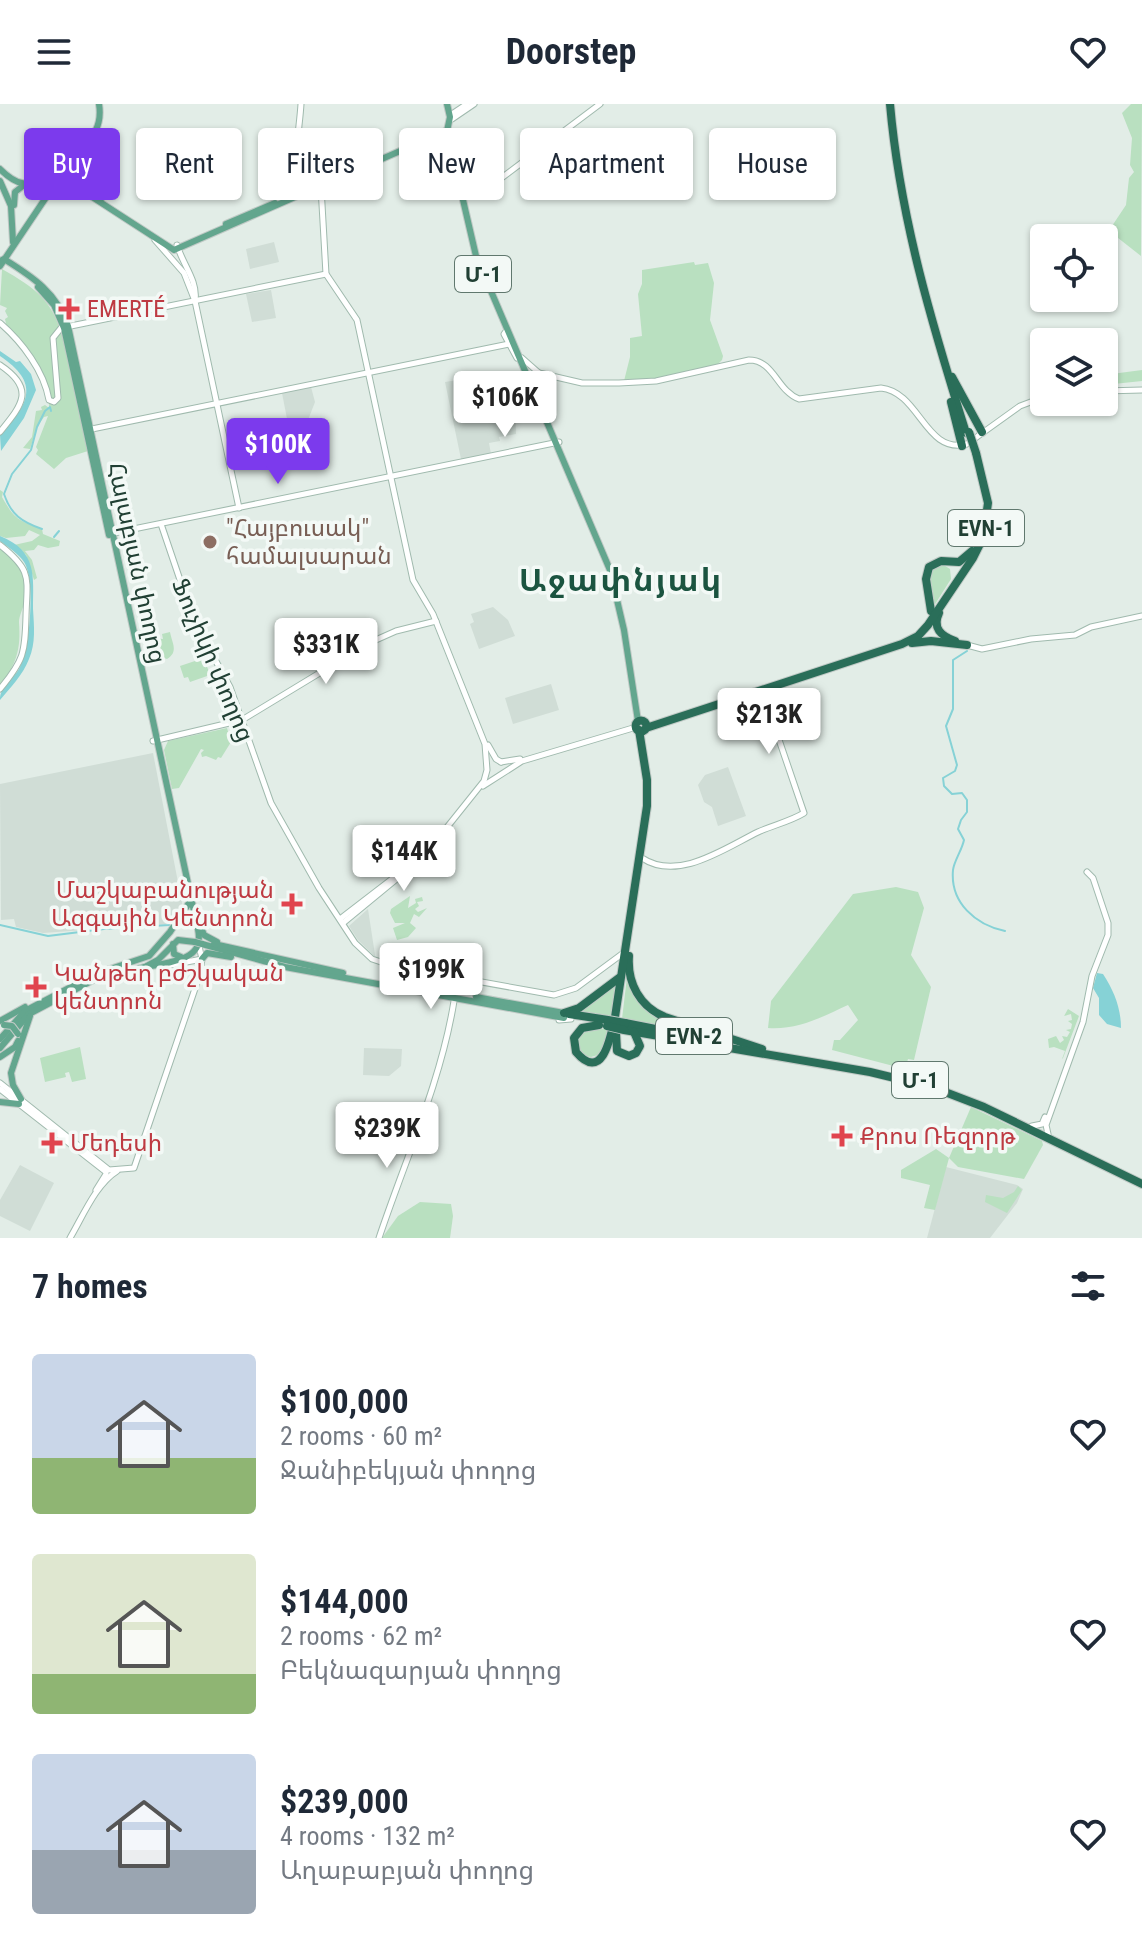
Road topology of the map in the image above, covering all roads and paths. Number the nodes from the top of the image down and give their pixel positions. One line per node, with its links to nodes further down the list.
1 (97, 104): 9 (main road); 10 (main road)
2 (301, 104): 11 (street)
3 (449, 104): 8 (main road, Մ-1); 8 (main road, Մ-1)
4 (467, 104): 8 (street)
5 (474, 104): 8 (street)
6 (600, 104): 17 (street)
7 (891, 104): 44 (highway, EVN-1)
8 (452, 121): 12 (main road); 13 (main road, Մ-1); 14 (main road, Մ-1); 15 (main road)
9 (94, 128)
10 (97, 128)
11 (297, 128)
12 (442, 128)
13 (452, 128)
14 (453, 128)
15 (383, 155)
16 (0, 167): 18 (main road); 20 (main road)
17 (504, 178)
18 (24, 180)
19 (0, 181): 33 (main road)
20 (24, 183)
21 (24, 186): 30 (main road)
22 (47, 200): 31 (main road)
23 (101, 200): 32 (main road)
24 (102, 200): 34 (main road)
25 (288, 200): 34 (main road)
26 (290, 200): 34 (main road)
27 (322, 200): 36 (street)
28 (464, 200): 40 (main road, Մ-1)
29 (464, 200): 42 (main road, Մ-1)
30 (27, 221): 31 (main road); 33 (main road)
31 (23, 232): 35 (main road)
32 (155, 240): 34 (main road); 37 (street)
33 (13, 242): 35 (main road)
34 (178, 247): 37 (street)
35 (2, 261): 39 (main road, Հալաբյան փողոց)
36 (326, 274): 37 (street); 45 (street)
37 (195, 301): 39 (street); 51 (street)
38 (0, 323): 39 (street)
39 (66, 327): 52 (main road, Հալաբյան փողոց)
40 (507, 330): 41 (street); 42 (main road, Մ-1)
41 (509, 344): 42 (street); 45 (street)
42 (521, 360): 46 (street); 47 (main road, Մ-1)
43 (0, 365): 53 (street)
44 (947, 370): 54 (highway); 56 (highway); 57 (highway, EVN-1, bridge)
45 (370, 372): 51 (street); 58 (street)
46 (539, 373): 47 (street); 56 (street)
47 (534, 390): 55 (main road, Մ-1)
48 (1142, 390): 49 (street)
49 (1118, 391)
50 (1030, 402): 54 (street)
51 (217, 404): 52 (street); 59 (street)
52 (88, 430): 61 (main road, Հալաբյան փողոց)
53 (0, 432)
54 (982, 432): 56 (street)
55 (557, 443): 58 (street); 75 (main road, Մ-1)
56 (962, 446)
57 (975, 456): 62 (highway, EVN-1); 65 (highway, EVN-1)
58 (392, 477): 59 (street); 68 (street)
59 (239, 508): 60 (street)
60 (161, 524): 61 (street); 74 (street, Ֆուչիկի փողոց)
61 (111, 534): 76 (main road, Հալաբյան փողոց)
62 (977, 544): 64 (highway); 65 (highway, EVN-1)
63 (0, 545): 72 (street)
64 (936, 562): 65 (highway); 66 (highway)
65 (946, 596): 70 (highway); 71 (highway, EVN-1); 71 (highway, EVN-1)
66 (931, 611)
67 (1142, 616): 70 (street)
68 (437, 622): 74 (street); 77 (street); 78 (street)
69 (933, 622): 70 (highway)
70 (967, 645): 71 (highway)
71 (868, 653): 73 (highway, EVN-1); 75 (highway, EVN-1)
72 (0, 689)
73 (762, 689): 75 (highway, EVN-1); 80 (street)
74 (242, 720): 76 (street); 83 (street, Ֆուչիկի փողոց)
75 (641, 725): 77 (street); 79 (street); 80 (highway, Մ-1); 87 (highway, Մ-1)
76 (155, 741): 82 (main road, Հալաբյան փողոց)
77 (499, 761): 78 (street); 79 (street)
78 (487, 767): 79 (street); 83 (street)
79 (498, 774): 83 (street)
80 (642, 858): 84 (highway, Մ-1)
81 (1087, 872): 107 (street)
82 (191, 901): 85 (main road); 90 (main road); 97 (main road)
83 (342, 921): 94 (street, Ֆուչիկի փողոց)
84 (630, 937): 111 (highway); 114 (highway)
85 (198, 941): 86 (main road, EVN-2); 86 (main road); 88 (street); 89 (main road, EVN-2); 90 (main road, EVN-2); 92 (main road); 97 (main road)
86 (173, 944): 93 (main road)
87 (625, 950): 91 (street, Ֆուչիկի փողոց); 96 (highway, Մ-1)
88 (202, 959): 89 (main road); 92 (street); 123 (street)
89 (257, 961): 95 (main road, EVN-2)
90 (286, 961): 95 (main road, EVN-2)
91 (610, 965): 96 (street); 98 (street, Ֆուչիկի փողոց)
92 (156, 966): 93 (main road)
93 (145, 967): 100 (main road)
94 (407, 969): 98 (street, Ֆուչիկի փողոց); 99 (street)
95 (319, 970): 99 (main road, EVN-2); 102 (main road, EVN-2)
96 (622, 970): 108 (highway); 110 (highway)
97 (92, 975): 100 (main road)
98 (443, 976): 101 (street)
99 (404, 984): 101 (main road, EVN-2)
100 (65, 991): 103 (main road); 106 (main road)
101 (443, 991): 105 (main road, EVN-2)
102 (426, 992): 104 (street); 105 (main road, EVN-2)
103 (51, 996): 109 (main road); 112 (main road)
104 (454, 1001): 108 (street); 126 (street)
105 (506, 1005): 108 (main road, EVN-2)
106 (38, 1009): 113 (main road); 119 (main road)
107 (1085, 1012): 120 (street); 121 (street)
108 (566, 1016): 110 (highway, EVN-2)
109 (1, 1024): 115 (main road, bridge)
110 (605, 1024): 111 (highway, EVN-2, bridge)
111 (627, 1028): 114 (highway, EVN-2); 116 (highway, Մ-1)
112 (0, 1039)
113 (0, 1048)
114 (763, 1049): 116 (highway, Մ-1)
115 (0, 1057)
116 (805, 1059): 120 (highway, Մ-1)
117 (0, 1086): 119 (street)
118 (0, 1102): 119 (main road)
119 (20, 1102): 123 (street)
120 (1031, 1127): 121 (highway, Մ-1); 122 (highway, Մ-1)
121 (1048, 1134): 122 (highway, Մ-1)
122 (1067, 1146): 124 (highway, Մ-1)
123 (109, 1173): 125 (street)
124 (1141, 1182)
125 (70, 1238)
126 (379, 1238)

